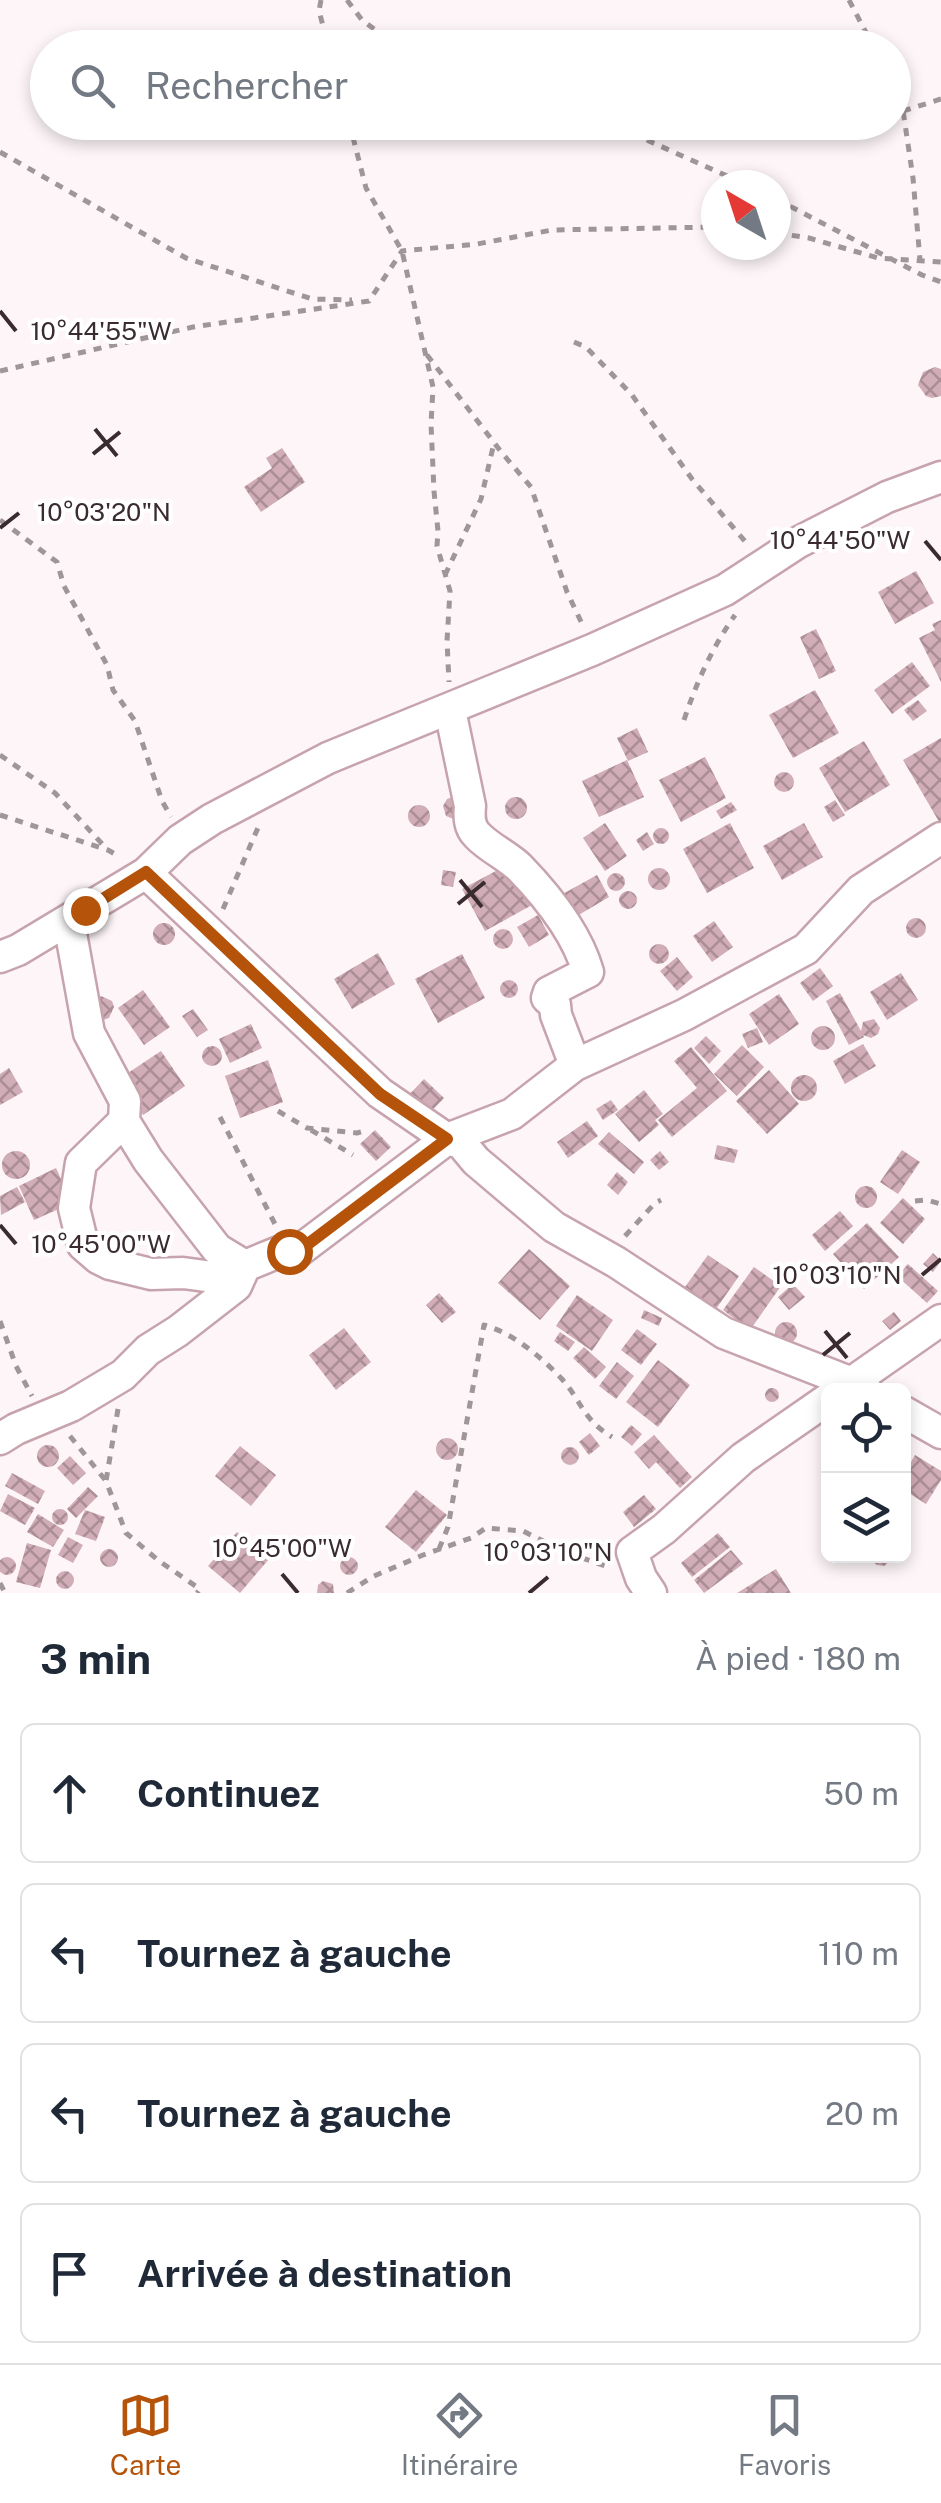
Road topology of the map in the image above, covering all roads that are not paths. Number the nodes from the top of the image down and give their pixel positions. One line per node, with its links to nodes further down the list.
1 (941, 477): 2 (street)
2 (450, 710): 4 (street); 7 (street)
3 (941, 838): 7 (street)
4 (146, 872): 5 (street); 9 (street)
5 (85, 910): 6 (street); 8 (street)
6 (0, 957)
7 (575, 1065): 9 (street)
8 (124, 1121): 10 (street); 10 (street)
9 (447, 1139): 10 (street); 12 (street)
10 (244, 1266): 17 (street)
11 (941, 1320): 13 (street)
12 (830, 1383)
13 (858, 1383)
14 (821, 1408): 18 (street)
15 (911, 1416): 16 (street)
16 (941, 1433)
17 (0, 1439)
18 (646, 1585)

